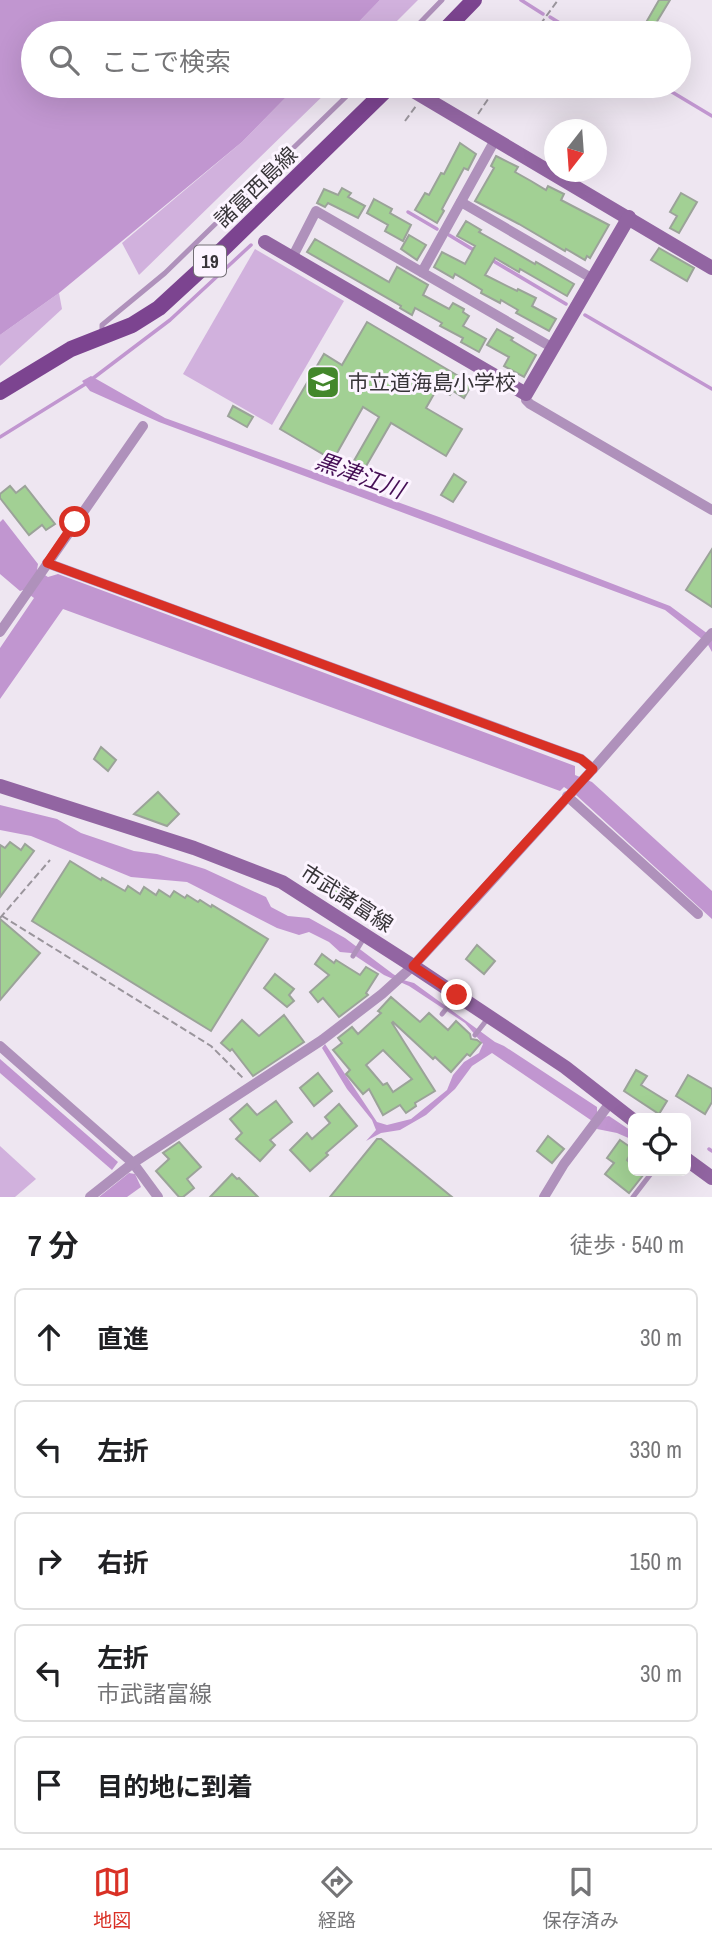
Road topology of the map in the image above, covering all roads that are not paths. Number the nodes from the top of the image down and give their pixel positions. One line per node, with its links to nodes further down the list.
1 (442, 0): 3 (lane)
2 (474, 0): 4 (main road)
3 (422, 21)
4 (454, 21)
5 (345, 98): 16 (lane)
6 (378, 98): 16 (main road, 諸富西島線 / 19)
7 (426, 98): 8 (street)
8 (495, 140): 9 (street); 10 (street)
9 (461, 202): 14 (street); 15 (street)
10 (629, 217): 13 (street); 15 (street)
11 (265, 242): 12 (street)
12 (292, 258): 14 (street); 19 (street)
13 (712, 268)
14 (422, 272): 17 (street)
15 (593, 279): 17 (street)
16 (103, 335): 18 (main road, 諸富西島線 / 19)
17 (553, 348): 19 (street)
18 (0, 392)
19 (526, 394): 21 (street)
20 (143, 426): 22 (street)
21 (712, 510)
22 (45, 567): 23 (street); 25 (street)
23 (0, 632)
24 (712, 633): 25 (street)
25 (589, 772): 27 (street)
26 (0, 786): 29 (street, 市武諸富線)
27 (567, 796): 28 (street); 31 (street)
28 (698, 914)
29 (363, 940): 30 (lane); 31 (street, 市武諸富線)
30 (352, 956)
31 (403, 975): 32 (street, 市武諸富線); 39 (street)
32 (454, 1000): 33 (lane); 34 (street, 市武諸富線)
33 (442, 1014)
34 (485, 1022): 35 (lane); 37 (street, 市武諸富線)
35 (475, 1035)
36 (0, 1046): 39 (street)
37 (607, 1107): 38 (street, 市武諸富線); 45 (street)
38 (628, 1118)
39 (133, 1163): 43 (street); 44 (street)
40 (691, 1163): 42 (street)
41 (649, 1176): 46 (lane)
42 (712, 1178)
43 (90, 1197)
44 (158, 1197)
45 (544, 1197)
46 (633, 1197)

